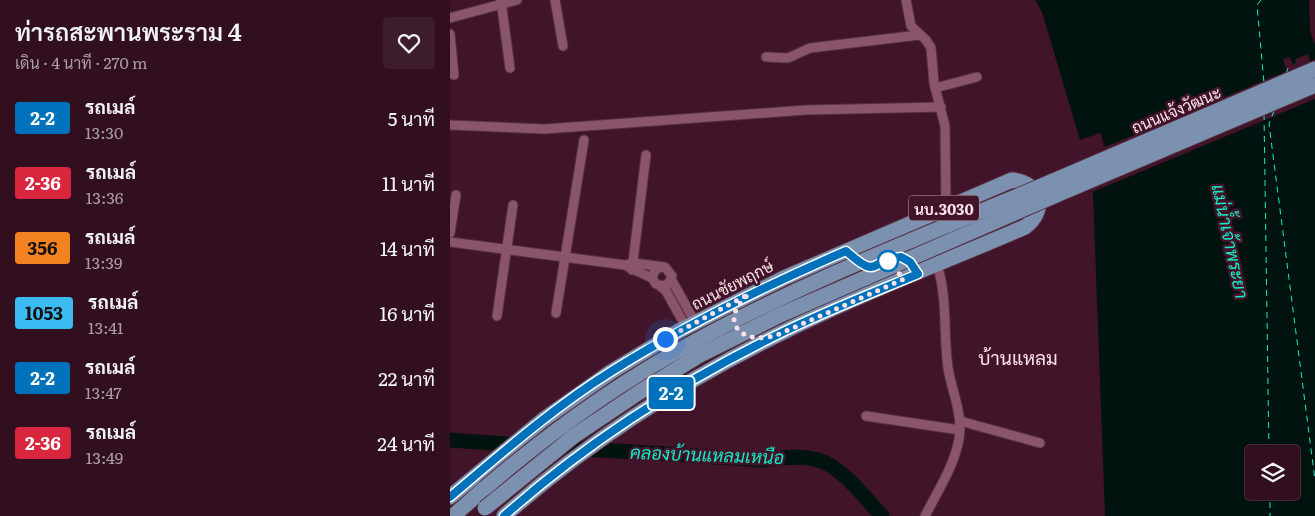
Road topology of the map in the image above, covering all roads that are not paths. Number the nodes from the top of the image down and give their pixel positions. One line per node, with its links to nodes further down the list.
1 (517, 0): 4 (street)
2 (555, 0): 8 (street)
3 (906, 0): 7 (street)
4 (501, 3): 5 (street); 10 (street)
5 (450, 18)
6 (450, 34): 12 (street)
7 (919, 35): 9 (street); 15 (street)
8 (563, 46)
9 (766, 57)
10 (510, 68)
11 (1315, 69): 20 (main road, ถนนแจ้งวัฒนะ)
12 (454, 75)
13 (977, 77): 15 (street)
14 (1315, 85): 20 (main road, ถนนแจ้งวัฒนะ)
15 (935, 88): 16 (street)
16 (941, 108): 17 (street); 23 (street)
17 (450, 125)
18 (584, 140): 27 (street)
19 (646, 155): 29 (street)
20 (1053, 189): 43 (main road, bridge); 44 (main road, bridge)
21 (456, 195): 24 (street)
22 (513, 204): 26 (street)
23 (946, 207): 28 (main road, ถนนชัยพฤกษ์ / นบ.3030); 34 (main road, ถนนชัยพฤกษ์ / นบ.3030)
24 (450, 233)
25 (450, 242): 26 (street)
26 (506, 249): 27 (street); 36 (street)
27 (566, 256): 29 (street); 35 (street)
28 (937, 265): 38 (main road, ถนนชัยพฤกษ์ / นบ.3030); 40 (street)
29 (630, 266): 30 (street); 31 (street)
30 (661, 267): 31 (street); 32 (street)
31 (652, 278): 33 (street)
32 (671, 279): 33 (street); 37 (street)
33 (660, 286): 37 (street)
34 (749, 294): 37 (main road, ถนนชัยพฤกษ์ / นบ.3030); 38 (main road)
35 (556, 313)
36 (497, 316)
37 (691, 325): 42 (main road, ถนนชัยพฤกษ์ / นบ.3030)
38 (777, 335): 45 (main road, ถนนชัยพฤกษ์ / นบ.3030)
39 (866, 416): 40 (street)
40 (960, 425): 41 (street); 46 (street)
41 (1040, 443)
42 (450, 497)
43 (480, 512)
44 (453, 516)
45 (504, 516)
46 (925, 516)

